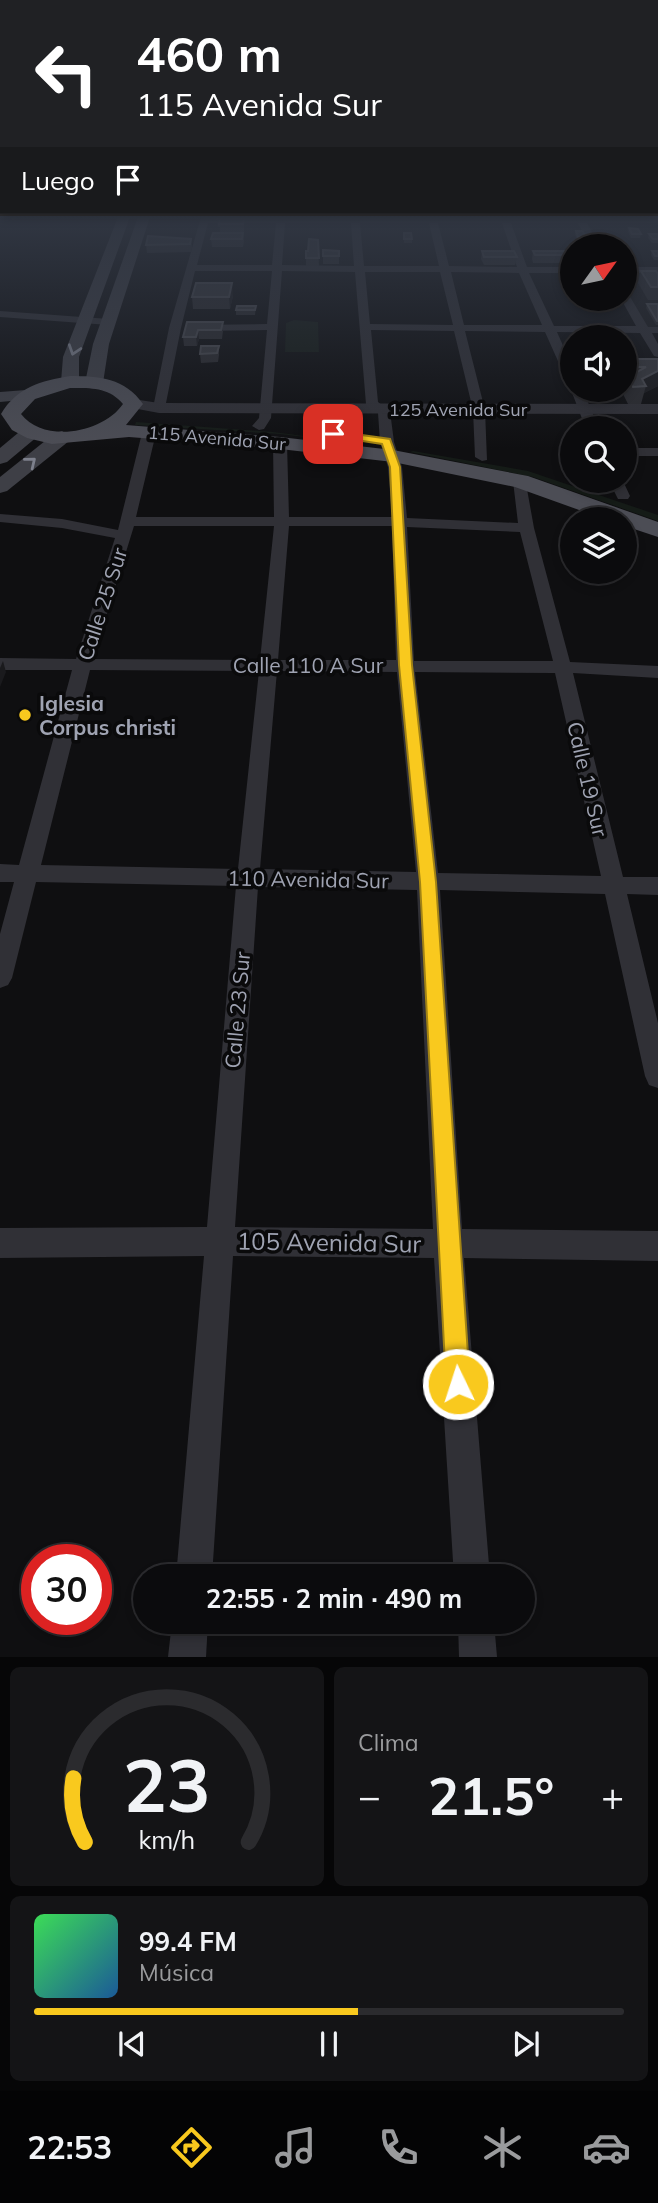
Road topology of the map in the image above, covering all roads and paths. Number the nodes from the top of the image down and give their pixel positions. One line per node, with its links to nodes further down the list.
1 (94, 294): 11 (main road)
2 (118, 294): 12 (main road)
3 (183, 294): 15 (street)
4 (275, 294): 13 (street)
5 (361, 294): 14 (street)
6 (449, 294): 16 (street)
7 (535, 294): 17 (street)
8 (0, 304): 11 (street)
9 (634, 312): 18 (street)
10 (0, 314): 11 (street)
11 (87, 314): 12 (street); 22 (main road, one-way to 22)
12 (109, 322): 23 (main road)
13 (273, 327): 15 (street); 34 (street)
14 (363, 327): 16 (street); 29 (street)
15 (175, 328): 28 (street)
16 (458, 330): 17 (street); 30 (street)
17 (551, 330): 18 (street); 20 (street)
18 (644, 330): 19 (street); 21 (street)
19 (658, 330)
20 (560, 351)
21 (658, 354)
22 (69, 383): 23 (main road); 24 (main road)
23 (94, 383): 27 (main road)
24 (26, 395): 25 (main road); 35 (main road)
25 (0, 397)
26 (582, 402): 31 (street)
27 (131, 408): 28 (street, 125 Avenida Sur); 34 (main road, 115 Avenida Sur); 36 (main road)
28 (159, 408): 34 (street, 125 Avenida Sur)
29 (383, 409): 30 (street, 125 Avenida Sur); 34 (street, 125 Avenida Sur); 40 (street)
30 (478, 409): 31 (street, 125 Avenida Sur); 43 (street)
31 (585, 409): 32 (street, 125 Avenida Sur); 33 (street)
32 (658, 409)
33 (588, 416)
34 (263, 417): 40 (main road, 115 Avenida Sur)
35 (31, 432): 38 (main road, 115 Avenida Sur); 44 (main road)
36 (100, 432): 37 (main road, 115 Avenida Sur); 38 (main road, 115 Avenida Sur)
37 (149, 433): 39 (main road, 115 Avenida Sur); 53 (street, Calle 25 Sur)
38 (62, 437): 47 (main road, one-way to 38)
39 (280, 443): 40 (main road, 115 Avenida Sur); 50 (street, Calle 23 Sur)
40 (390, 449): 43 (main road, 115 Avenida Sur); 46 (main road, 115 Avenida Sur); 51 (street)
41 (637, 452): 42 (street)
42 (658, 452)
43 (482, 457): 45 (main road, 115 Avenida Sur)
44 (0, 458)
45 (560, 475)
46 (520, 481): 52 (main road, 115 Avenida Sur); 54 (street, Calle 19 Sur)
47 (0, 487)
48 (624, 493): 52 (main road, 115 Avenida Sur)
49 (0, 519): 53 (street)
50 (282, 520): 51 (street); 53 (street); 58 (street, Calle 23 Sur)
51 (399, 522): 54 (street); 57 (street)
52 (657, 526)
53 (126, 528): 56 (street, Calle 25 Sur)
54 (526, 528): 59 (street, Calle 19 Sur)
55 (0, 664): 56 (street, Calle 110 A Sur)
56 (83, 664): 58 (street, Calle 110 A Sur); 62 (street, Calle 25 Sur)
57 (405, 665): 58 (street, Calle 110 A Sur); 59 (street, Calle 110 A Sur); 64 (street)
58 (267, 666): 63 (street, Calle 23 Sur)
59 (563, 667): 60 (street, Calle 110 A Sur); 65 (street, Calle 19 Sur)
60 (658, 672)
61 (0, 873): 62 (street, 110 Avenida Sur)
62 (26, 873): 63 (street, 110 Avenida Sur); 67 (street, Calle 25 Sur)
63 (248, 878): 64 (street, 110 Avenida Sur); 69 (street, Calle 23 Sur)
64 (428, 882): 65 (street, 110 Avenida Sur); 71 (street)
65 (612, 886): 66 (street, 110 Avenida Sur); 68 (street, Calle 19 Sur)
66 (658, 886)
67 (0, 978)
68 (658, 1076)
69 (218, 1241): 70 (street, 105 Avenida Sur); 71 (street, 105 Avenida Sur); 73 (street, Calle 23 Sur)
70 (0, 1243)
71 (448, 1244): 72 (street, 105 Avenida Sur); 74 (street)
72 (658, 1245)
73 (195, 1564)
74 (471, 1564)
75 (189, 1634): 77 (street)
76 (477, 1634): 78 (street)
77 (187, 1657)
78 (478, 1657)

